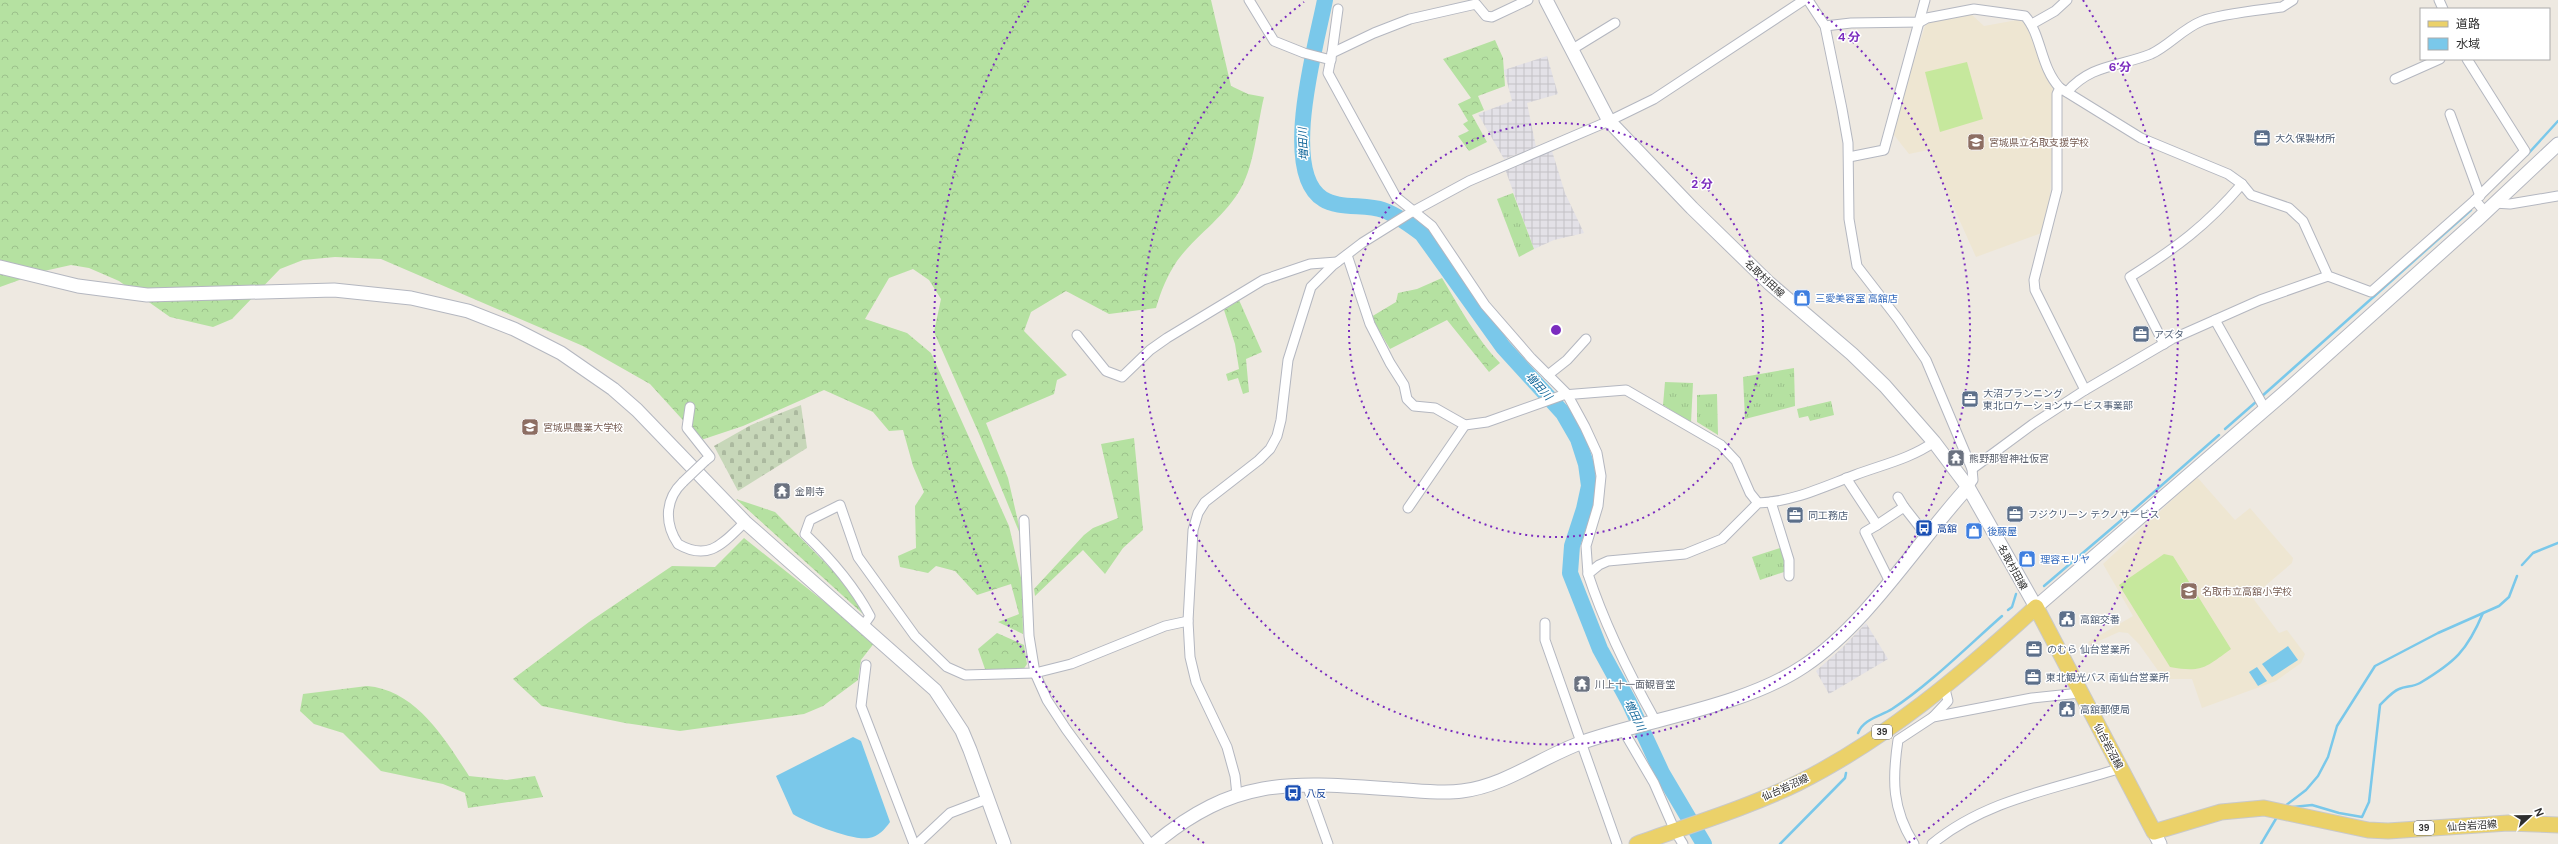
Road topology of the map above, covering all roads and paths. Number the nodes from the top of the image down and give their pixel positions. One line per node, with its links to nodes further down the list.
1 (1249, 0): 15 (street)
2 (1528, 0): 15 (street)
3 (1546, 0): 14 (street, 名取村田線)
4 (1804, 0): 21 (street)
5 (1808, 0): 13 (street)
6 (1925, 0): 10 (street)
7 (2067, 0): 12 (street)
8 (2293, 0): 19 (street)
9 (1338, 9): 15 (street)
10 (1920, 22): 12 (street); 13 (street); 23 (street)
11 (1615, 23): 14 (street)
12 (2032, 24): 19 (street)
13 (1825, 26): 23 (street)
14 (1571, 50): 21 (street, 名取村田線)
15 (1330, 57): 27 (street)
16 (2438, 60): 18 (street)
17 (2468, 60): 26 (street)
18 (2395, 79)
19 (2064, 90): 24 (street); 37 (street)
20 (2450, 114): 26 (street)
21 (1609, 121): 27 (street); 42 (street, 名取村田線)
22 (2558, 144): 26 (street)
23 (1849, 157): 43 (street)
24 (2242, 184): 31 (street); 35 (street)
25 (2558, 196): 26 (street)
26 (2482, 203): 31 (street); 40 (street)
27 (1412, 212): 28 (street); 36 (street)
28 (1347, 255): 29 (street); 41 (street)
29 (1337, 262): 33 (street); 59 (street)
30 (0, 267): 52 (street)
31 (2328, 276): 32 (street)
32 (2215, 320): 35 (street); 40 (street)
33 (1077, 335)
34 (1586, 339): 36 (street)
35 (2164, 344): 37 (street)
36 (1548, 376): 38 (street)
37 (2085, 390): 43 (street)
38 (1565, 394): 41 (street); 48 (street); 55 (street)
39 (690, 407): 52 (street, bridge)
40 (2265, 409): 58 (street)
41 (1465, 425): 50 (street)
42 (1934, 442): 44 (street); 45 (street, 名取村田線)
43 (1972, 469): 45 (street)
44 (1846, 478): 47 (street); 53 (street)
45 (1968, 487): 54 (street); 58 (street, 名取村田線)
46 (1898, 497): 49 (street)
47 (1771, 502): 48 (street); 56 (street)
48 (1758, 503): 55 (street)
49 (1904, 507): 53 (street); 54 (street)
50 (1408, 508)
51 (1024, 520): 63 (street)
52 (745, 522): 61 (street)
53 (1877, 525): 57 (street)
54 (1926, 535): 57 (street)
55 (1588, 574): 67 (street)
56 (1789, 576)
57 (1890, 580): 67 (street)
58 (2036, 607): 64 (main road, 仙台岩沼線 / 39); 65 (main road, 仙台岩沼線 / 39)
59 (1188, 621): 63 (street); 72 (street)
60 (1545, 623): 69 (street)
61 (863, 626): 63 (street); 73 (street)
62 (866, 665): 77 (street)
63 (1035, 673): 79 (street)
64 (1944, 685): 66 (street); 75 (main road, 仙台岩沼線 / 39)
65 (2080, 693): 66 (street); 70 (main road, 仙台岩沼線 / 39)
66 (1933, 717): 85 (street)
67 (1653, 720): 68 (street)
68 (1625, 729): 69 (street); 75 (street)
69 (1581, 743): 71 (street); 82 (street)
70 (2121, 768): 76 (main road, 仙台岩沼線 / 39); 86 (street)
71 (1307, 785): 72 (street); 81 (street)
72 (1237, 795): 80 (street)
73 (987, 799): 77 (street); 78 (street)
74 (2558, 825): 76 (main road, 仙台岩沼線 / 39)
75 (1676, 830): 83 (main road, 仙台岩沼線 / 39); 84 (street)
76 (2157, 838)
77 (915, 844)
78 (1004, 844)
79 (1150, 844)
80 (1154, 844)
81 (1328, 844)
82 (1617, 844)
83 (1637, 844)
84 (1683, 844)
85 (1914, 844)
86 (1932, 844)

